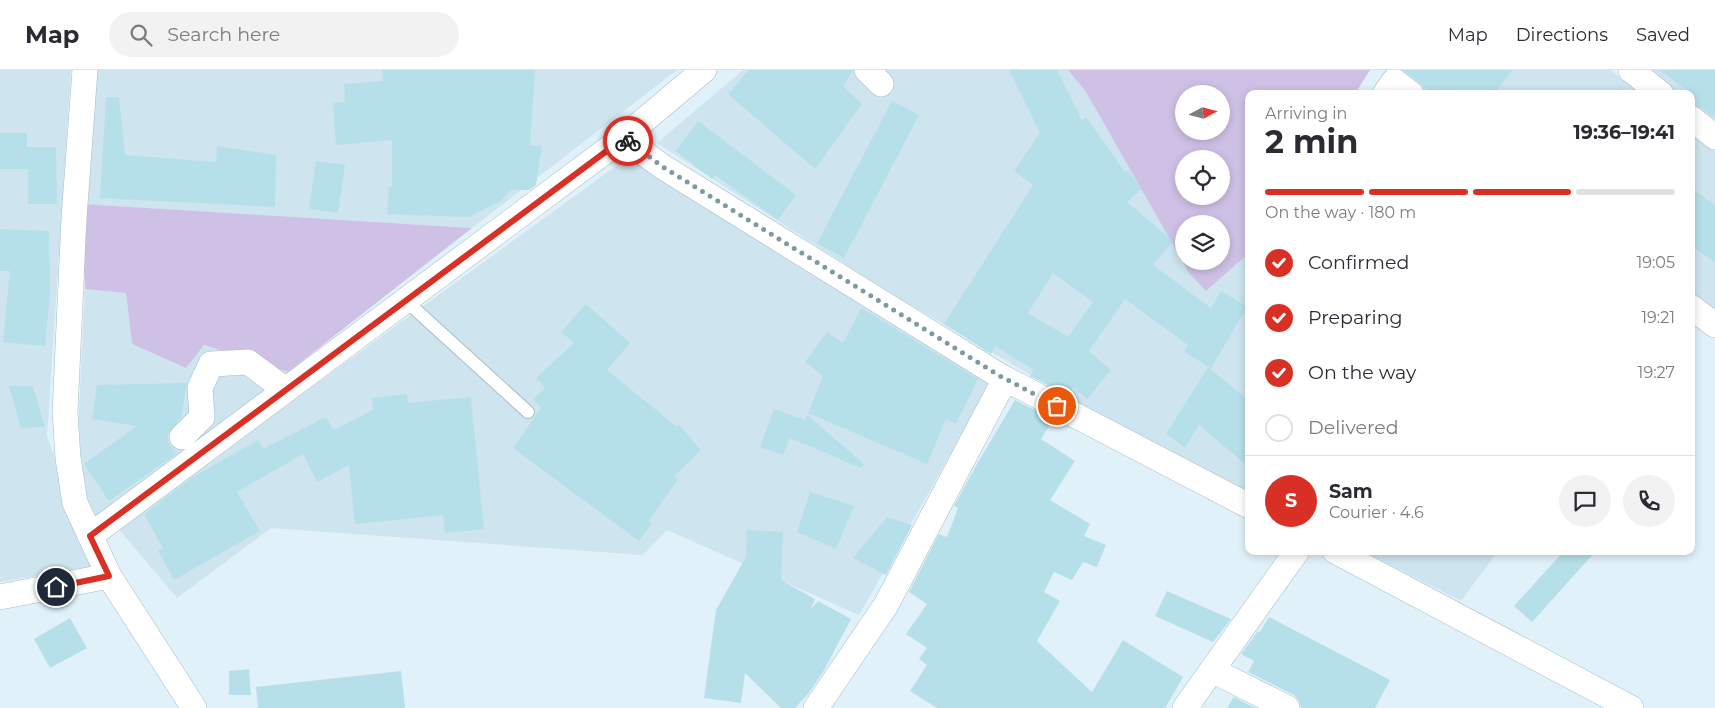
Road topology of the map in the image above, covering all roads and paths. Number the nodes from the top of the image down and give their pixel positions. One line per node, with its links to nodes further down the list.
1 (85, 70): 18 (street)
2 (704, 70): 9 (street)
3 (1631, 70): 6 (street)
4 (1388, 90): 5 (street)
5 (1406, 90)
6 (1656, 90)
7 (1695, 121): 8 (street)
8 (1715, 137)
9 (624, 138): 10 (street); 13 (street)
10 (405, 300): 14 (street); 15 (lane)
11 (1695, 310): 12 (street)
12 (1715, 325)
13 (1005, 379): 17 (street); 25 (street)
14 (286, 390): 16 (street); 18 (street)
15 (528, 412)
16 (182, 437)
17 (1245, 504)
18 (90, 536): 21 (street)
19 (1294, 555): 23 (street)
20 (1343, 555): 28 (street)
21 (109, 576): 22 (street); 24 (street)
22 (0, 597)
23 (1212, 670): 26 (street); 27 (street)
24 (194, 708)
25 (816, 708)
26 (1184, 708)
27 (1287, 708)
28 (1631, 708)

